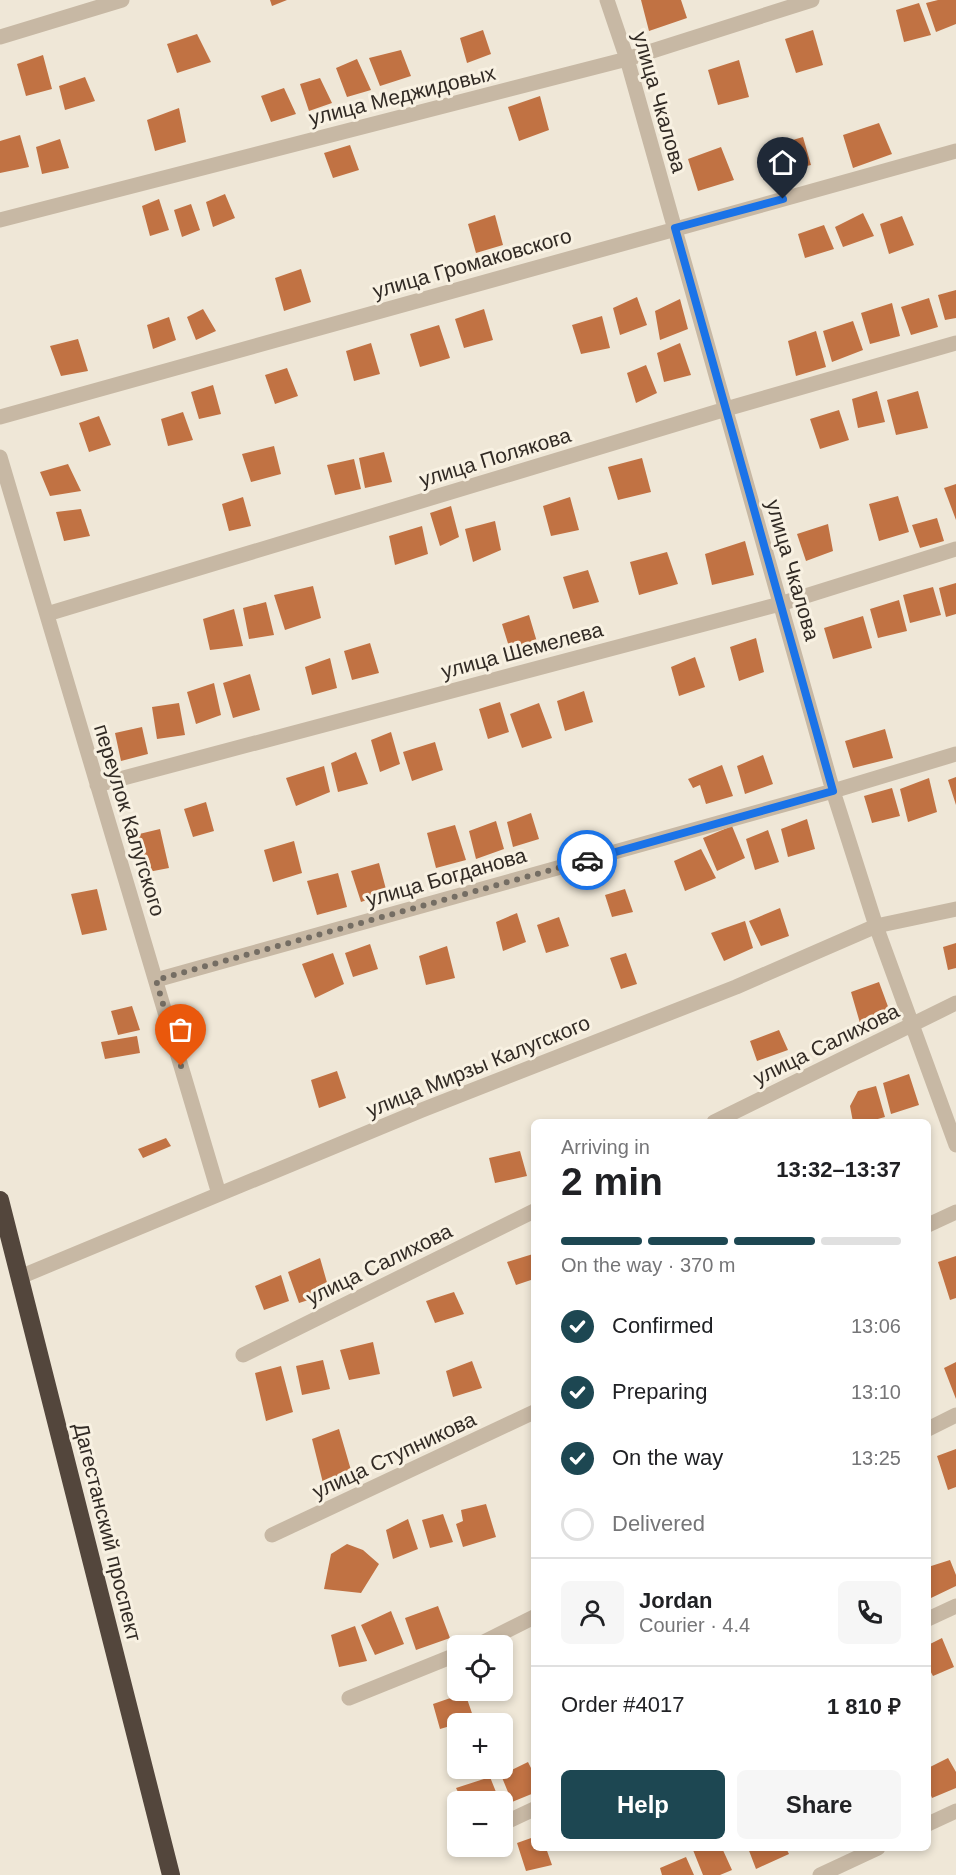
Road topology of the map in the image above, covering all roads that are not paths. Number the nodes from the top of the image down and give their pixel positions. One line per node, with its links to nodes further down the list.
1 (122, 0): 4 (street)
2 (608, 0): 5 (street, улица Чкалова)
3 (807, 1): 5 (street, улица Меджидовых)
4 (0, 37)
5 (627, 59): 7 (street, улица Меджидовых); 8 (street, улица Чкалова)
6 (956, 151): 8 (street, улица Громаковского)
7 (0, 220)
8 (675, 228): 10 (street, улица Чкалова); 11 (street, улица Громаковского)
9 (956, 343): 10 (street, улица Полякова)
10 (726, 409): 14 (street, улица Чкалова); 15 (street, улица Полякова)
11 (0, 417)
12 (0, 457): 15 (street, переулок Калугского)
13 (956, 549): 14 (street, улица Шемелева)
14 (780, 604): 17 (street, улица Шемелева); 18 (street, улица Чкалова)
15 (47, 614): 17 (street, переулок Калугского)
16 (956, 754): 18 (street, улица Богданова)
17 (98, 785): 21 (street, переулок Калугского)
18 (833, 791): 20 (street, улица Чкалова); 21 (street, улица Богданова)
19 (956, 909): 20 (street, улица Мирзы Калугского)
20 (876, 926): 23 (street, улица Чкалова); 26 (street, улица Мирзы Калугского)
21 (156, 980): 26 (street, переулок Калугского)
22 (956, 1003): 23 (street, улица Салихова)
23 (912, 1024): 24 (street, улица Салихова); 25 (street, улица Чкалова)
24 (720, 1119)
25 (956, 1145)
26 (219, 1194): 31 (street, улица Мирзы Калугского)
27 (0, 1200): 31 (highway, Дагестанский проспект)
28 (531, 1212): 32 (street, улица Салихова)
29 (956, 1212): 30 (street)
30 (931, 1224)
31 (20, 1277): 48 (highway, Дагестанский проспект)
32 (243, 1355)
33 (531, 1413): 36 (street, улица Ступникова)
34 (956, 1415): 35 (street)
35 (931, 1428)
36 (272, 1535)
37 (956, 1606): 39 (street)
38 (531, 1618): 40 (street)
39 (931, 1618)
40 (498, 1635)
41 (447, 1658): 42 (street)
42 (349, 1698)
43 (531, 1810): 45 (street)
44 (956, 1812): 46 (street)
45 (513, 1819)
46 (931, 1823)
47 (872, 1851): 49 (street)
48 (171, 1875)
49 (820, 1875)

